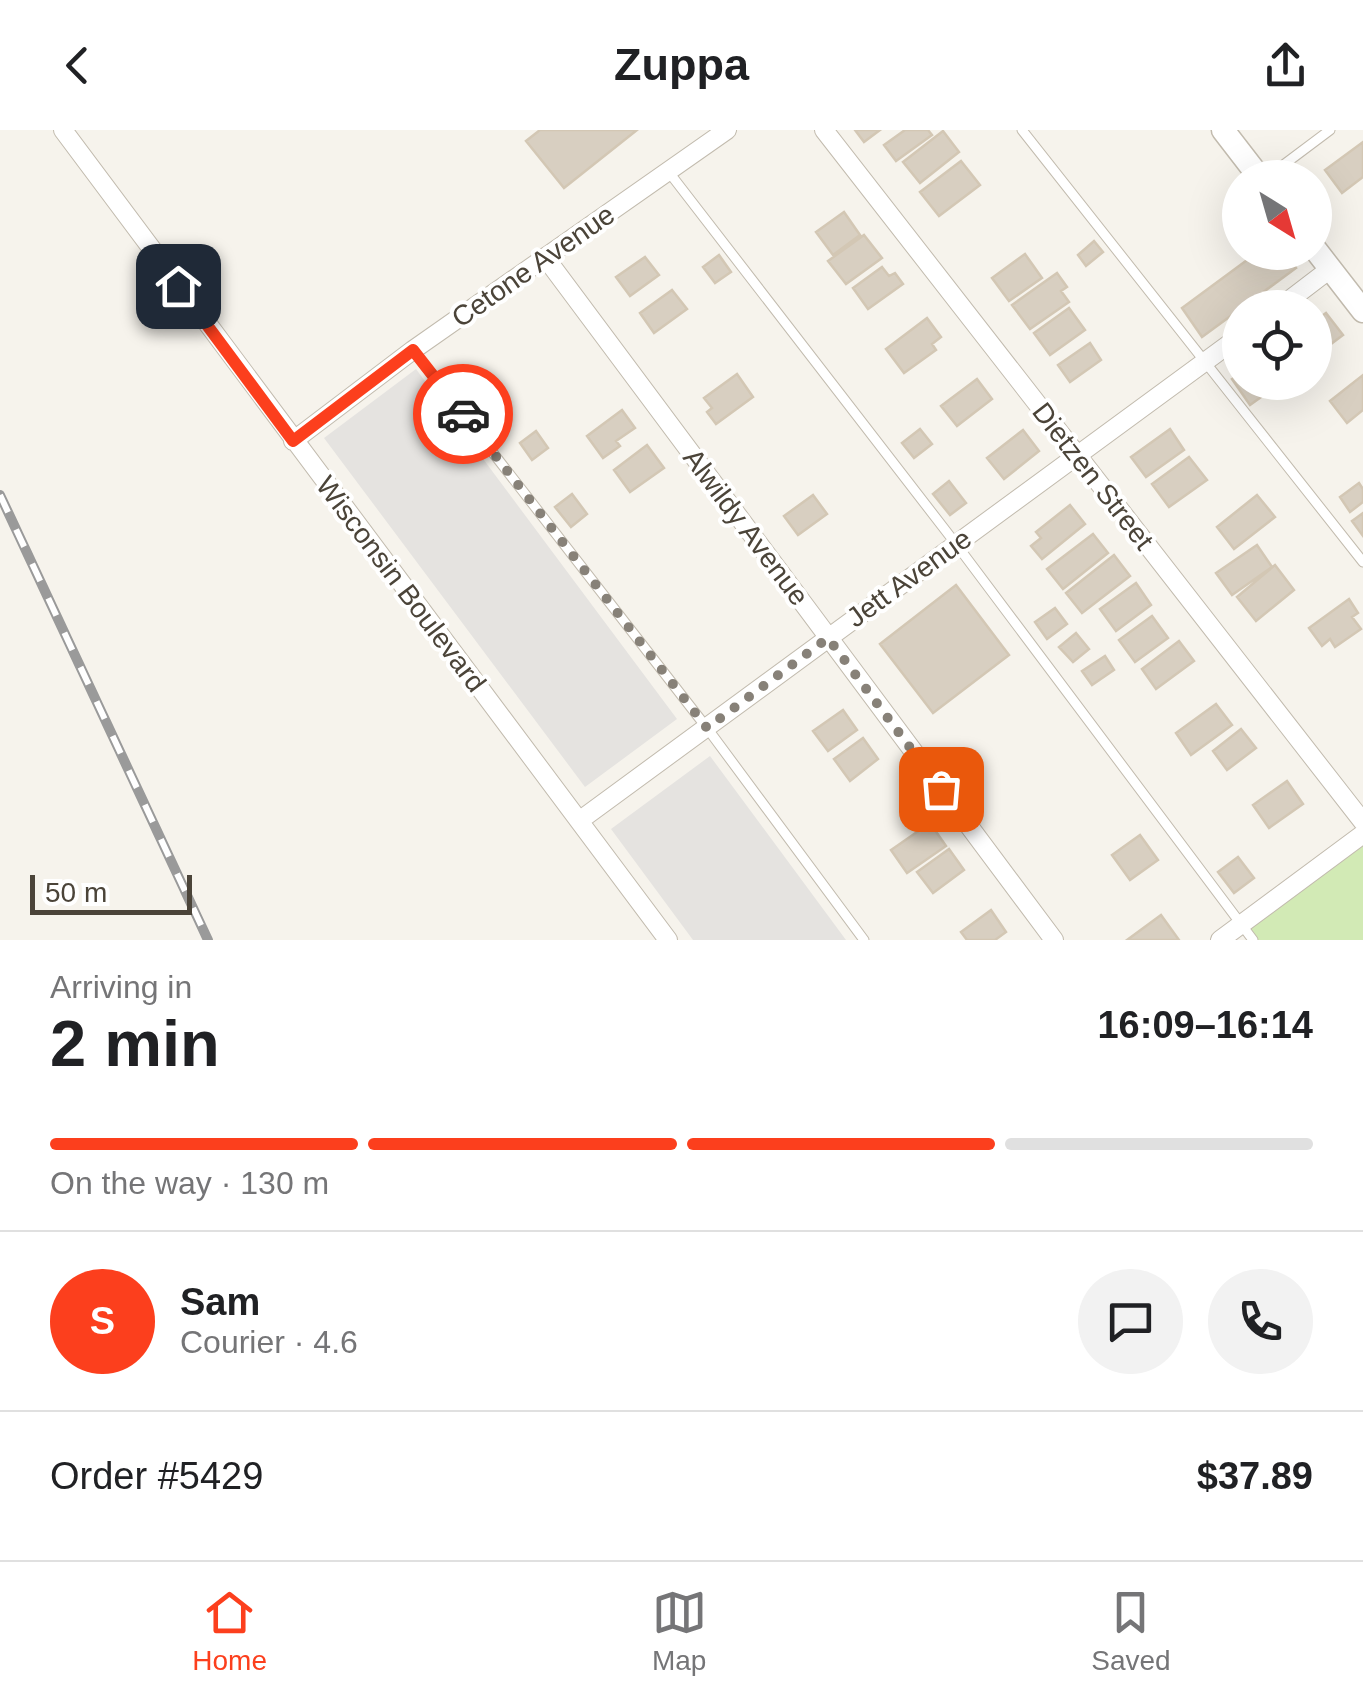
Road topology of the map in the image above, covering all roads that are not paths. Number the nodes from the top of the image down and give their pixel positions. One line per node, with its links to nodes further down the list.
1 (63, 130): 18 (street, Wisconsin Boulevard)
2 (727, 130): 9 (street, Cetone Avenue)
3 (824, 130): 19 (street, Dietzen Street)
4 (1022, 130): 17 (lane)
5 (1223, 130): 7 (street)
6 (1330, 130): 8 (lane)
7 (1248, 160)
8 (1288, 160)
9 (668, 172): 10 (street, Cetone Avenue); 20 (lane)
10 (545, 258): 15 (street, Cetone Avenue); 22 (street, Alwildy Avenue)
11 (1329, 270): 13 (street)
12 (1331, 270): 14 (street)
13 (1302, 290)
14 (1363, 311)
15 (413, 350): 18 (street, Cetone Avenue); 23 (lane)
16 (1222, 350): 17 (street, Jett Avenue)
17 (1206, 362): 19 (street, Jett Avenue); 21 (lane)
18 (293, 441): 24 (street, Wisconsin Boulevard)
19 (1076, 456): 20 (street, Jett Avenue); 25 (street, Dietzen Street)
20 (956, 544): 22 (street, Jett Avenue); 27 (lane)
21 (1363, 562)
22 (828, 638): 23 (street, Jett Avenue); 30 (street, Alwildy Avenue)
23 (707, 728): 24 (street, Jett Avenue); 29 (lane)
24 (579, 820): 28 (street, Wisconsin Boulevard)
25 (1363, 822)
26 (1363, 834): 27 (street)
27 (1241, 924): 31 (street); 32 (lane)
28 (668, 940)
29 (864, 940)
30 (1054, 940)
31 (1220, 940)
32 (1253, 940)

